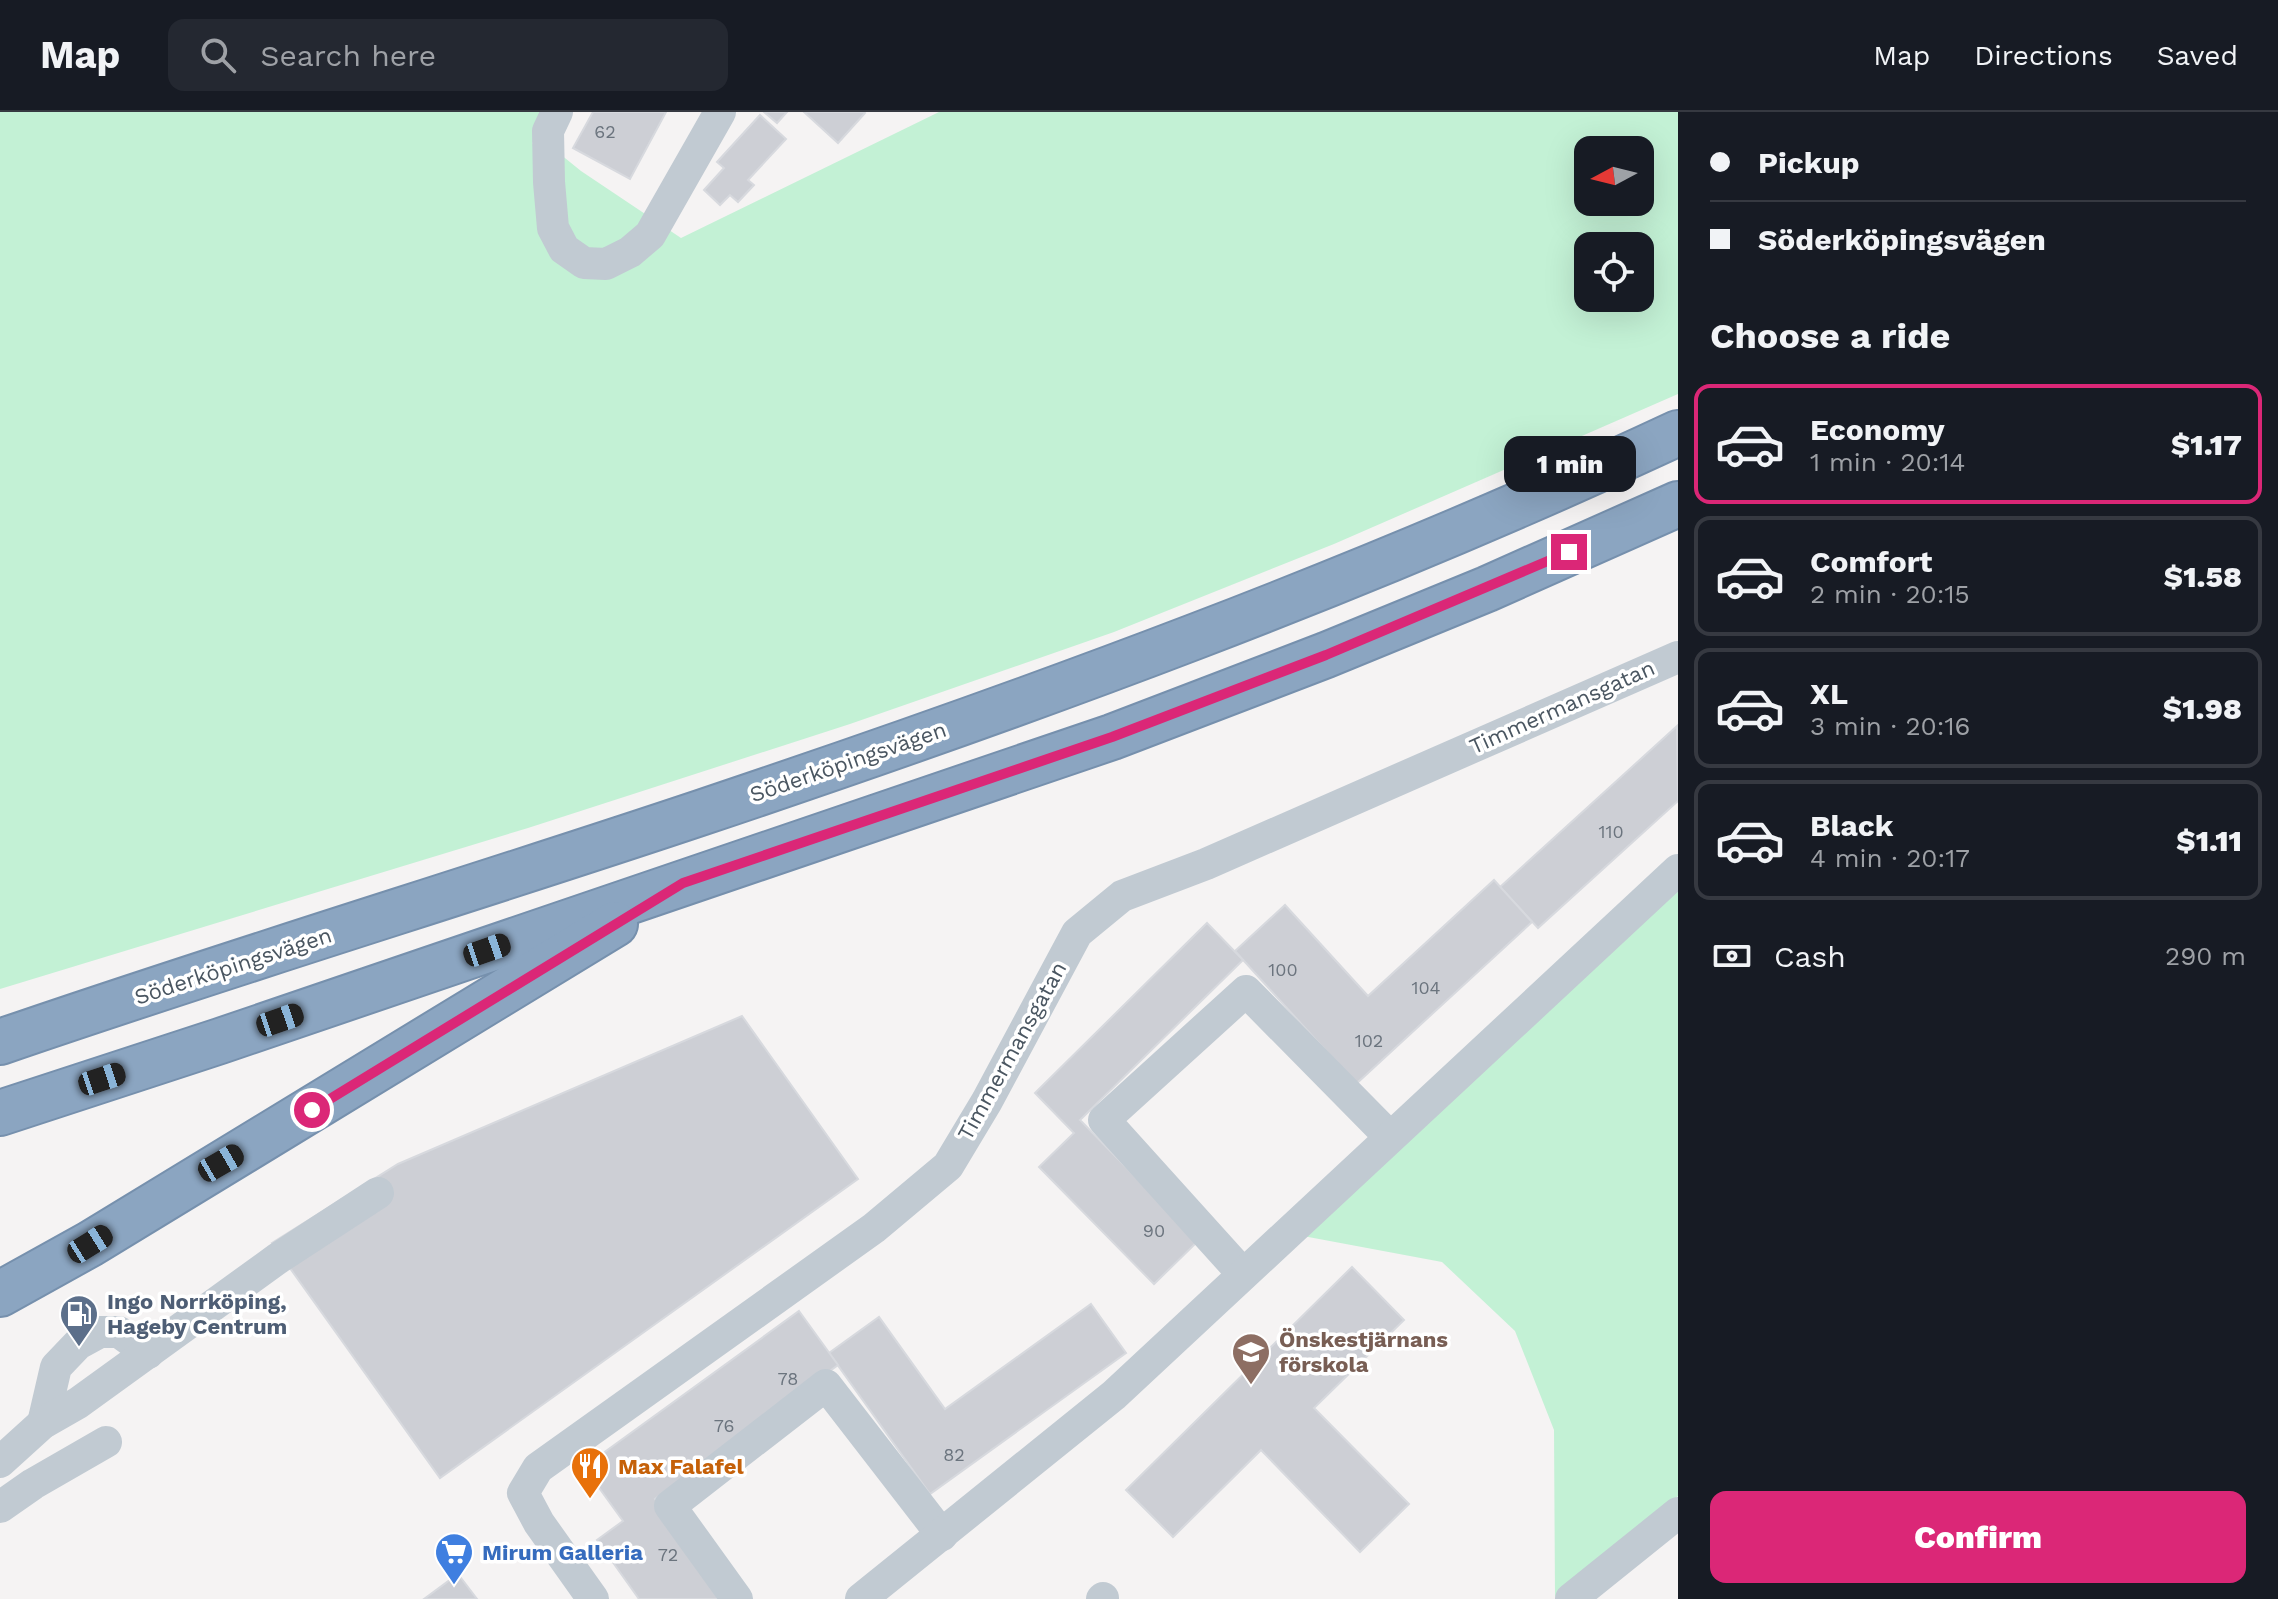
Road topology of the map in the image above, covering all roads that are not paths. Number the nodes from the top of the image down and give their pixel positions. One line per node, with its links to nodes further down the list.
1 (557, 112): 2 (street)
2 (720, 112)
3 (1678, 433): 8 (highway, Söderköpingsvägen)
4 (1678, 504): 7 (highway)
5 (1678, 657): 21 (street, Timmermansgatan)
6 (1678, 870): 10 (street)
7 (683, 883): 9 (highway); 13 (highway)
8 (0, 1042)
9 (0, 1113)
10 (1390, 1137): 12 (street); 12 (street)
11 (378, 1193): 14 (street)
12 (1243, 1274): 20 (street)
13 (0, 1294)
14 (148, 1353): 15 (street); 15 (street)
15 (43, 1423): 17 (street)
16 (106, 1442): 18 (street)
17 (6, 1453)
18 (0, 1507)
19 (1678, 1513): 24 (street)
20 (942, 1535): 22 (street); 23 (street)
21 (593, 1599)
22 (737, 1599)
23 (861, 1599)
24 (1571, 1599)

